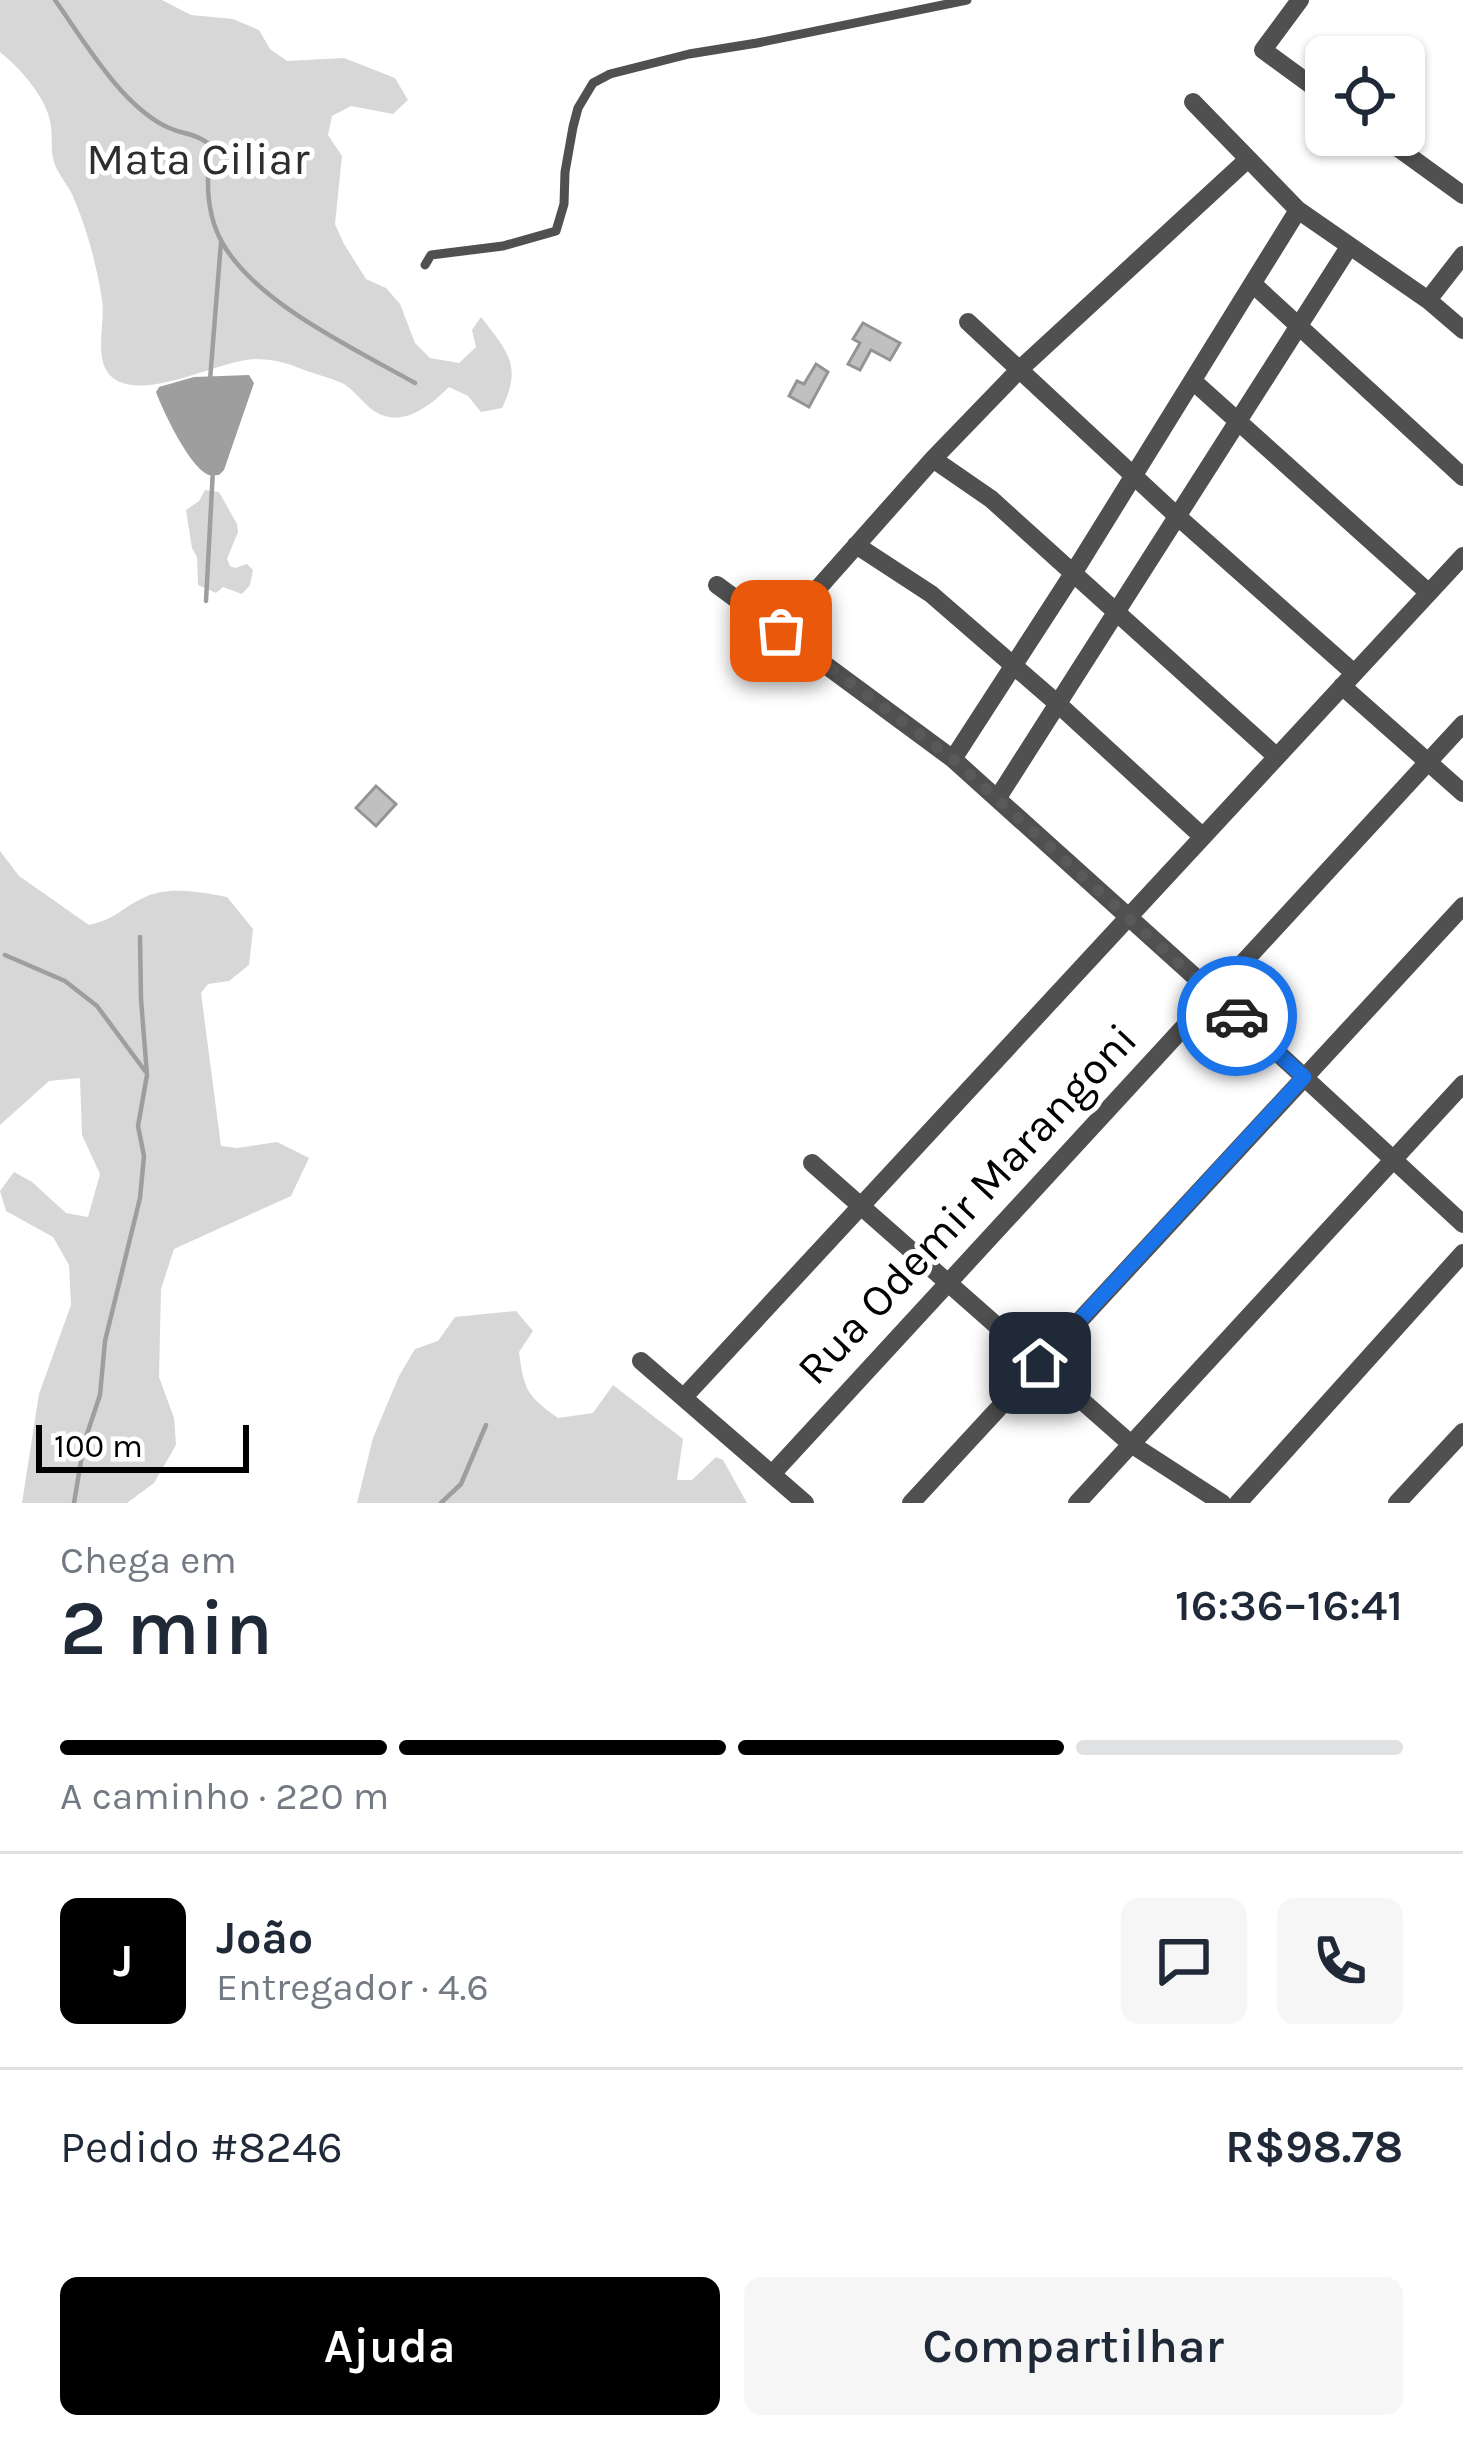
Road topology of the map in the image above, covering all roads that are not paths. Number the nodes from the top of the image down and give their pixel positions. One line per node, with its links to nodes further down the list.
1 (967, 0): 11 (lane)
2 (1300, 0): 3 (street)
3 (1305, 81)
4 (1192, 103): 6 (street)
5 (1409, 156): 7 (street)
6 (1247, 160): 8 (street); 17 (street)
7 (1463, 195)
8 (1298, 210): 9 (street); 12 (street)
9 (1349, 248): 13 (street); 15 (street)
10 (1463, 255): 13 (street)
11 (424, 265)
12 (1253, 284): 15 (street); 18 (street)
13 (1428, 300): 16 (street)
14 (968, 322): 17 (street)
15 (1299, 325): 19 (street); 22 (street)
16 (1463, 330)
17 (1019, 370): 20 (street); 21 (street)
18 (1193, 381): 19 (street); 21 (street)
19 (1238, 421): 23 (street); 28 (street)
20 (933, 459): 24 (street); 26 (street)
21 (1135, 475): 23 (street); 26 (street)
22 (1463, 477)
23 (1177, 516): 29 (street); 32 (street)
24 (856, 545): 30 (street); 31 (street)
25 (1463, 556): 28 (street)
26 (1074, 572): 29 (street); 31 (street)
27 (717, 585): 30 (street)
28 (1429, 592): 32 (street)
29 (1117, 611): 33 (street); 35 (street)
30 (781, 631): 36 (street)
31 (1013, 664): 33 (street); 36 (street)
32 (1348, 680): 35 (street); 37 (street)
33 (1058, 704): 39 (street); 40 (street)
34 (1463, 724): 37 (street, Rua Odemir Marangoni)
35 (1277, 757): 40 (street)
36 (953, 759): 39 (street)
37 (1429, 761): 38 (street); 43 (street, Rua Odemir Marangoni)
38 (1463, 793)
39 (997, 799): 42 (street)
40 (1203, 837): 42 (street)
41 (1463, 906): 44 (street)
42 (1129, 918): 43 (street); 48 (street)
43 (1214, 994): 44 (street); 51 (street, Rua Odemir Marangoni)
44 (1304, 1077): 46 (street); 53 (street)
45 (1463, 1084): 46 (street)
46 (1394, 1160): 49 (street); 56 (street)
47 (812, 1163): 48 (street)
48 (863, 1207): 51 (street); 54 (street)
49 (1463, 1224)
50 (1463, 1253): 62 (street)
51 (949, 1282): 53 (street); 57 (street, Rua Odemir Marangoni)
52 (641, 1361): 54 (street)
53 (1040, 1363): 56 (street); 59 (street)
54 (684, 1397): 57 (street)
55 (1463, 1432): 63 (street)
56 (1131, 1444): 60 (street); 61 (street)
57 (773, 1473): 58 (street)
58 (805, 1503)
59 (911, 1503)
60 (1077, 1503)
61 (1222, 1503)
62 (1238, 1503)
63 (1397, 1503)

